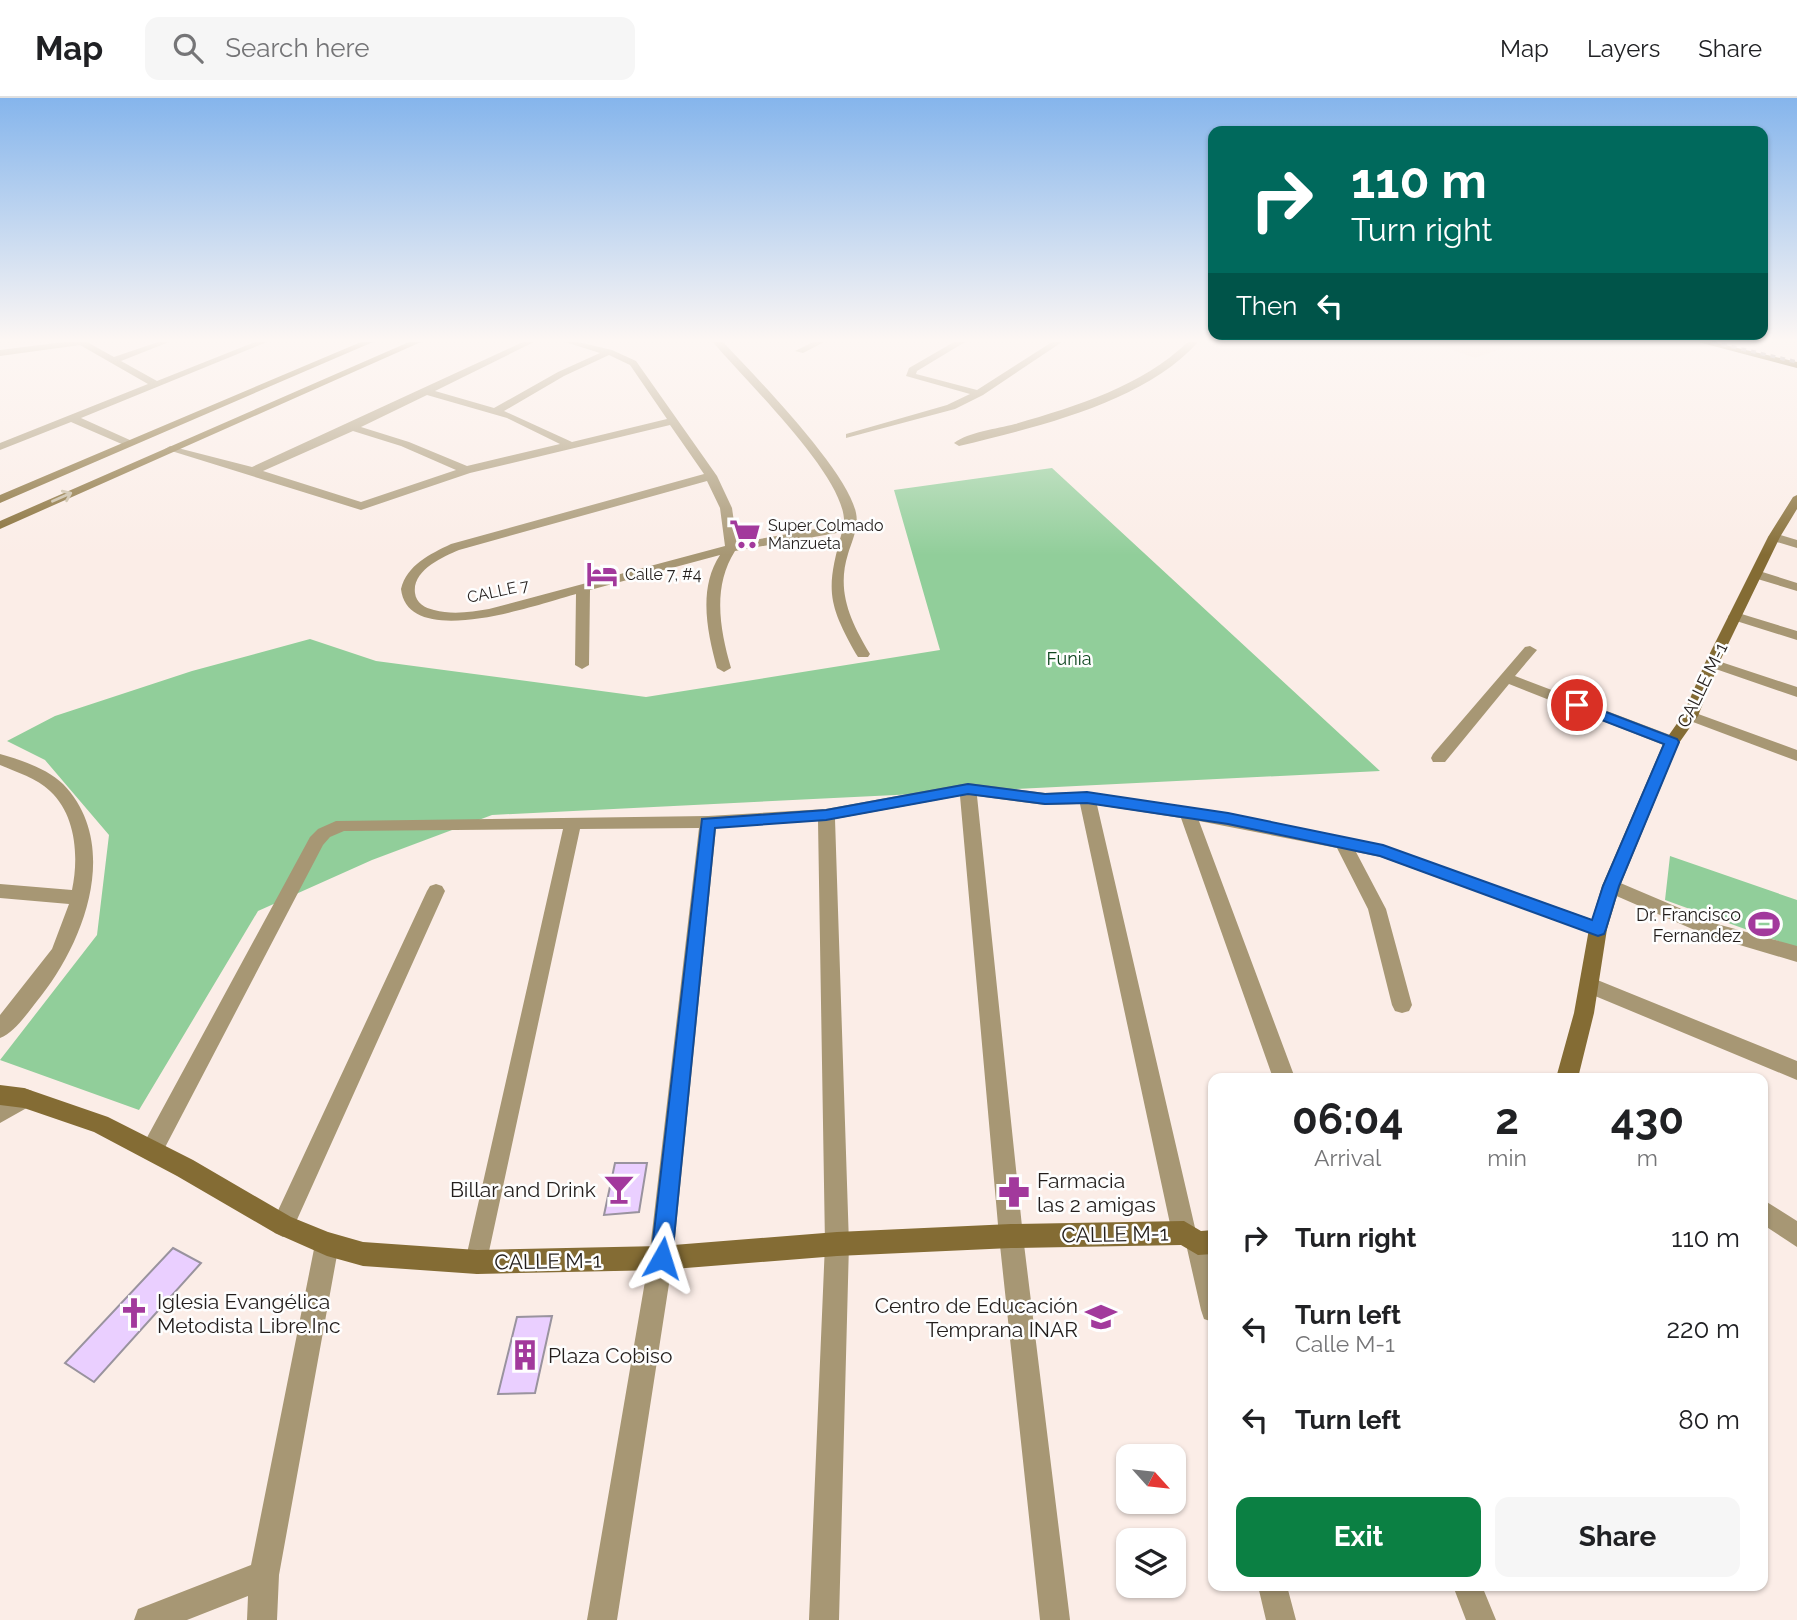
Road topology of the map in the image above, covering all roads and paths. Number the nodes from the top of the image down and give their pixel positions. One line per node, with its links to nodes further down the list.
1 (83, 413): 10 (street)
2 (199, 413): 14 (street)
3 (253, 413): 18 (street)
4 (380, 413): 12 (street)
5 (501, 413): 16 (street)
6 (668, 413): 11 (street)
7 (779, 413): 25 (street)
8 (931, 413): 13 (street)
9 (1053, 413): 15 (street)
10 (71, 418): 14 (street); 17 (street)
11 (673, 421): 16 (street); 21 (street)
12 (352, 427): 19 (street); 20 (street)
13 (850, 436)
14 (128, 443): 22 (street)
15 (960, 443)
16 (570, 445): 19 (street)
17 (0, 447)
18 (170, 449): 20 (street); 24 (street, one-way to 18)
19 (466, 470): 20 (street)
20 (253, 471)
21 (710, 476): 28 (street); 31 (street, CALLE 7)
22 (0, 499)
23 (1797, 499): 26 (street, CALLE M-1)
24 (0, 525)
25 (850, 527): 28 (street, CALLE 7); 35 (street)
26 (1774, 537): 27 (street); 29 (street, CALLE M-1)
27 (1797, 544)
28 (731, 548): 31 (street, CALLE 7); 38 (street)
29 (1756, 574): 30 (street); 32 (street, CALLE M-1)
30 (1797, 587)
31 (583, 589): 37 (street)
32 (1735, 616): 33 (street); 36 (street, CALLE M-1)
33 (1797, 636)
34 (1530, 650): 39 (street)
35 (863, 654)
36 (1712, 663): 40 (street); 41 (street, CALLE M-1)
37 (582, 665)
38 (723, 668)
39 (1506, 678): 42 (street); 44 (street)
40 (1797, 692)
41 (1690, 716): 42 (street, CALLE M-1); 43 (street)
42 (1672, 742): 53 (street, CALLE M-1)
43 (1797, 756)
44 (1438, 758)
45 (0, 759): 56 (street)
46 (968, 789): 47 (street); 49 (street); 72 (street)
47 (1087, 798): 48 (street); 73 (street)
48 (1188, 813): 52 (street); 63 (street)
49 (826, 815): 50 (street); 75 (street)
50 (708, 822): 51 (street); 76 (street)
51 (573, 823): 68 (street); 77 (street)
52 (1343, 843): 57 (street); 60 (street)
53 (1611, 886): 57 (street, CALLE M-1); 58 (street)
54 (0, 891): 56 (street)
55 (436, 891): 70 (street)
56 (79, 898): 61 (street)
57 (1598, 929): 59 (street, CALLE M-1)
58 (1797, 954)
59 (1590, 985): 62 (street); 64 (street, CALLE M-1)
60 (1402, 1005)
61 (0, 1029)
62 (1797, 1071)
63 (1282, 1073)
64 (1568, 1073)
65 (0, 1095): 66 (street, CALLE M-1)
66 (24, 1098): 67 (street); 68 (street, CALLE M-1)
67 (0, 1113)
68 (152, 1150): 70 (street, CALLE M-1)
69 (1768, 1214): 71 (street)
70 (283, 1225): 74 (street, CALLE M-1)
71 (1797, 1235)
72 (1011, 1236): 73 (street, CALLE M-1); 75 (street, CALLE M-1); 86 (street)
73 (1198, 1239): 78 (street)
74 (327, 1244): 77 (street, CALLE M-1); 79 (street)
75 (837, 1244): 76 (street, CALLE M-1); 85 (street)
76 (662, 1258): 77 (street, CALLE M-1); 84 (street)
77 (477, 1262)
78 (1208, 1286)
79 (264, 1575): 82 (street); 83 (street)
80 (1274, 1591): 87 (street)
81 (1470, 1591): 88 (street)
82 (149, 1620)
83 (262, 1620)
84 (603, 1620)
85 (824, 1620)
86 (1055, 1620)
87 (1281, 1620)
88 (1481, 1620)

